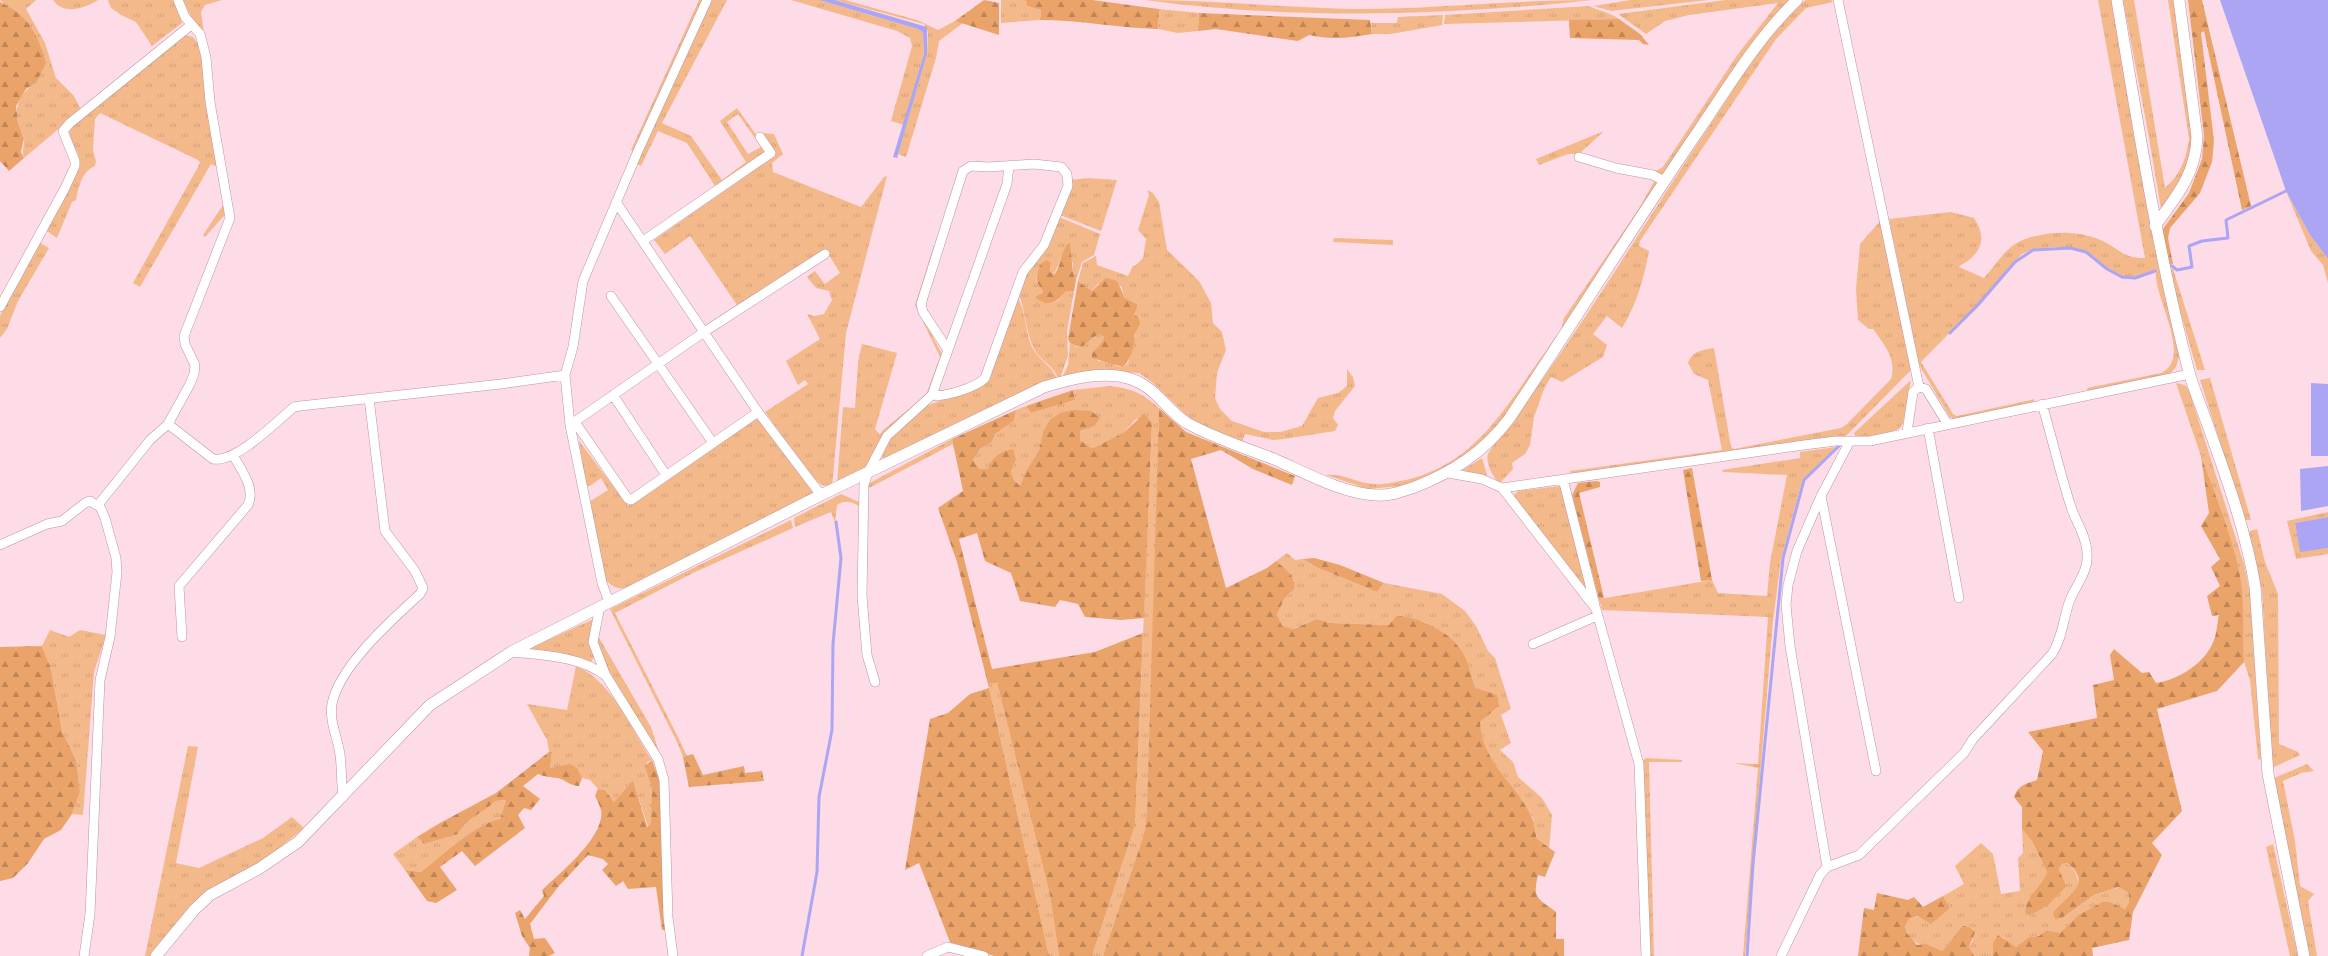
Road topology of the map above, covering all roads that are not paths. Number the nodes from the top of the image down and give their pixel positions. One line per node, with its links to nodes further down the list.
1 (178, 0): 7 (street)
2 (707, 0): 12 (street)
3 (1797, 0): 11 (street)
4 (1838, 0): 23 (street)
5 (2117, 0): 13 (street)
6 (2179, 0): 13 (street)
7 (191, 25): 17 (street); 31 (street)
8 (760, 137): 14 (street)
9 (1579, 156): 11 (street)
10 (1008, 166): 19 (street); 19 (street); 25 (street)
11 (1664, 181): 38 (street)
12 (616, 202): 14 (street); 22 (street)
13 (2155, 226): 21 (street)
14 (643, 241): 18 (street)
15 (824, 254): 18 (street)
16 (612, 296): 20 (street)
17 (0, 307)
18 (704, 332): 20 (street); 28 (street)
19 (948, 350): 25 (street)
20 (659, 364): 24 (street); 35 (street)
21 (2190, 374): 27 (street); 64 (street)
22 (565, 375): 26 (street); 29 (street)
23 (1919, 387): 30 (street); 33 (street)
24 (613, 395): 29 (street); 39 (street)
25 (932, 395): 37 (street)
26 (369, 398): 36 (street); 55 (street)
27 (2042, 404): 30 (street); 56 (street)
28 (758, 412): 35 (street); 42 (street)
29 (572, 423): 39 (street); 47 (street)
30 (1947, 423): 32 (street)
31 (168, 424): 36 (street); 44 (street)
32 (1928, 428): 33 (street); 46 (street)
33 (1907, 432): 34 (street)
34 (1850, 441): 40 (street); 43 (street)
35 (713, 443): 39 (street)
36 (233, 455): 49 (street)
37 (868, 472): 38 (street); 42 (street); 53 (street)
38 (1448, 472): 41 (street)
39 (666, 475)
40 (1563, 479): 41 (street); 48 (street)
41 (1502, 488): 48 (street)
42 (821, 495): 47 (street)
43 (1821, 496): 54 (street); 56 (street)
44 (98, 505): 45 (street); 57 (street)
45 (0, 545)
46 (1959, 598)
47 (604, 604): 51 (street); 52 (street)
48 (1596, 612): 50 (street); 62 (street)
49 (182, 637)
50 (1533, 644)
51 (512, 652): 52 (street); 55 (street)
52 (606, 676): 59 (street)
53 (875, 682)
54 (1876, 771)
55 (342, 797): 58 (street)
56 (1827, 866): 63 (street)
57 (84, 956)
58 (156, 956)
59 (673, 956)
60 (927, 956): 61 (street)
61 (984, 956)
62 (1646, 956)
63 (1781, 956)
64 (2304, 956)

